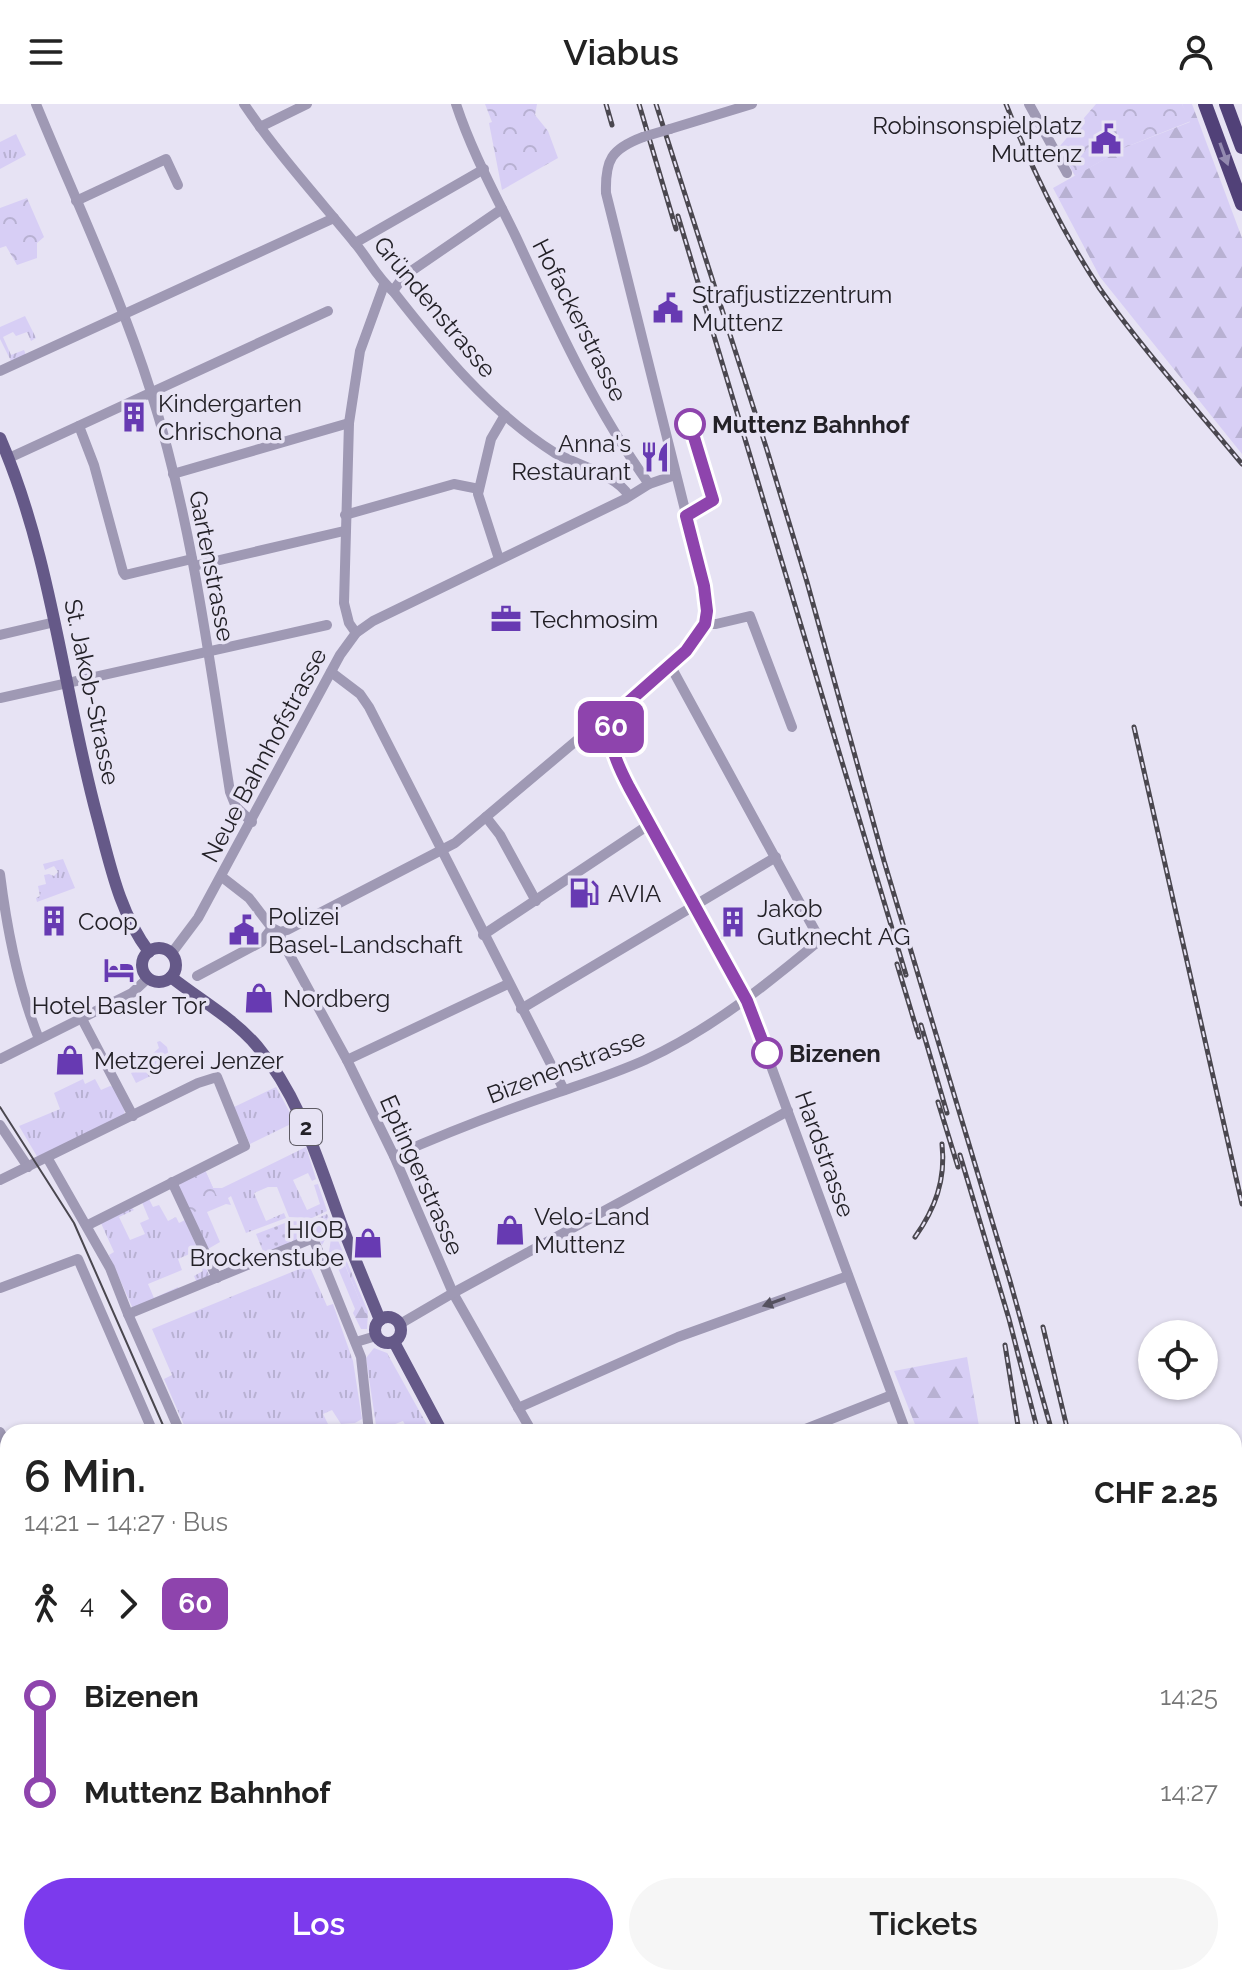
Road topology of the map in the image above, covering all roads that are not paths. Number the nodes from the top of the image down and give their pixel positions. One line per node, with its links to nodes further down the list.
1 (36, 104): 14 (street, Gartenstrasse)
2 (244, 104): 9 (street, Gründenstrasse)
3 (307, 104): 9 (street)
4 (456, 104): 11 (street, Hofackerstrasse)
5 (752, 104): 30 (street, bridge)
6 (1029, 104): 12 (street)
7 (1205, 104): 15 (highway, one-way to 15)
8 (1226, 104): 10 (highway)
9 (260, 127): 17 (street, Gründenstrasse)
10 (1242, 147)
11 (484, 169): 16 (street, Hofackerstrasse); 18 (street)
12 (1067, 173)
13 (178, 185): 14 (street)
14 (76, 201): 21 (street, Gartenstrasse)
15 (1242, 204)
16 (502, 209): 19 (street); 31 (street, Hofackerstrasse)
17 (334, 218): 18 (street, Gründenstrasse); 21 (street)
18 (355, 243): 19 (street, Gründenstrasse)
19 (389, 288): 24 (street, Gründenstrasse); 25 (street)
20 (328, 311): 23 (street)
21 (123, 316): 22 (street); 23 (street, Gartenstrasse)
22 (0, 371)
23 (151, 392): 26 (street); 29 (street, Gartenstrasse)
24 (505, 415): 32 (street); 33 (street, Gründenstrasse)
25 (349, 423): 29 (street); 34 (street)
26 (79, 426): 28 (street); 37 (street)
27 (0, 438): 28 (main road, St. Jakob-Strasse)
28 (9, 458): 38 (main road, St. Jakob-Strasse)
29 (173, 474): 37 (street, Gartenstrasse)
30 (675, 475): 31 (street, Neue Bahnhofstrasse); 39 (street)
31 (649, 484): 33 (street, Neue Bahnhofstrasse)
32 (479, 489): 34 (street); 36 (street)
33 (629, 496): 36 (street, Neue Bahnhofstrasse)
34 (345, 515): 35 (street)
35 (344, 531): 37 (street); 41 (street)
36 (499, 559): 41 (street, Neue Bahnhofstrasse)
37 (193, 563): 43 (street, Gartenstrasse)
38 (55, 622): 42 (street); 46 (main road, St. Jakob-Strasse)
39 (705, 624): 44 (street); 49 (street)
40 (327, 625): 43 (street)
41 (356, 633): 45 (street, Neue Bahnhofstrasse)
42 (0, 635)
43 (208, 653): 46 (street); 51 (street, Gartenstrasse)
44 (670, 665): 48 (street); 54 (street)
45 (331, 672): 51 (street, Neue Bahnhofstrasse); 53 (street)
46 (66, 683): 47 (street); 62 (main road, St. Jakob-Strasse)
47 (0, 698)
48 (611, 725): 50 (street); 52 (street, Hardstrasse)
49 (792, 727)
50 (486, 817): 53 (street); 58 (street)
51 (252, 822): 56 (street, Neue Bahnhofstrasse)
52 (650, 824): 58 (street); 59 (street, Hardstrasse)
53 (441, 851): 60 (street); 61 (street)
54 (776, 857): 59 (street); 68 (street, Bizenenstrasse)
55 (0, 874): 57 (street)
56 (222, 877): 60 (street, Eptingerstrasse); 63 (street, Neue Bahnhofstrasse)
57 (1, 895): 71 (street)
58 (536, 901): 61 (street)
59 (696, 906): 68 (street, Hardstrasse); 69 (street)
60 (276, 930): 64 (street); 73 (street, Eptingerstrasse)
61 (483, 935): 67 (street)
62 (149, 952): 63 (main road); 66 (main road)
63 (171, 954): 65 (main road)
64 (197, 976)
65 (171, 977): 66 (main road); 89 (main road, 2)
66 (148, 978): 70 (street)
67 (508, 984): 69 (street); 73 (street)
68 (747, 1001): 74 (street, Bizenenstrasse); 75 (street, Hardstrasse)
69 (521, 1009): 74 (street)
70 (82, 1019): 71 (street); 76 (street)
71 (39, 1039): 72 (street)
72 (0, 1059)
73 (347, 1060): 78 (street, Eptingerstrasse)
74 (564, 1090): 78 (street, Bizenenstrasse)
75 (788, 1111): 84 (street, Hardstrasse); 87 (street)
76 (133, 1116): 79 (street); 82 (street)
77 (0, 1125): 80 (street)
78 (394, 1156): 87 (street, Eptingerstrasse)
79 (48, 1159): 80 (street); 83 (street)
80 (28, 1167): 81 (street)
81 (0, 1180)
82 (172, 1182): 83 (street); 85 (street)
83 (88, 1225): 88 (street)
84 (848, 1276): 94 (street, Hardstrasse); 95 (street, one-way to 95)
85 (217, 1278): 88 (street); 92 (street)
86 (0, 1288): 96 (street)
87 (453, 1293): 90 (street); 95 (street, Eptingerstrasse)
88 (128, 1314): 97 (street)
89 (380, 1320): 90 (main road); 91 (main road)
90 (400, 1324): 93 (main road)
91 (376, 1336): 92 (street); 93 (main road)
92 (356, 1342): 98 (street)
93 (394, 1342): 99 (main road)
94 (892, 1395): 101 (street); 102 (street, Hardstrasse)
95 (518, 1408): 100 (street, Eptingerstrasse)
96 (150, 1424)
97 (176, 1424)
98 (368, 1424)
99 (438, 1424)
100 (527, 1424)
101 (818, 1424)
102 (903, 1424)

